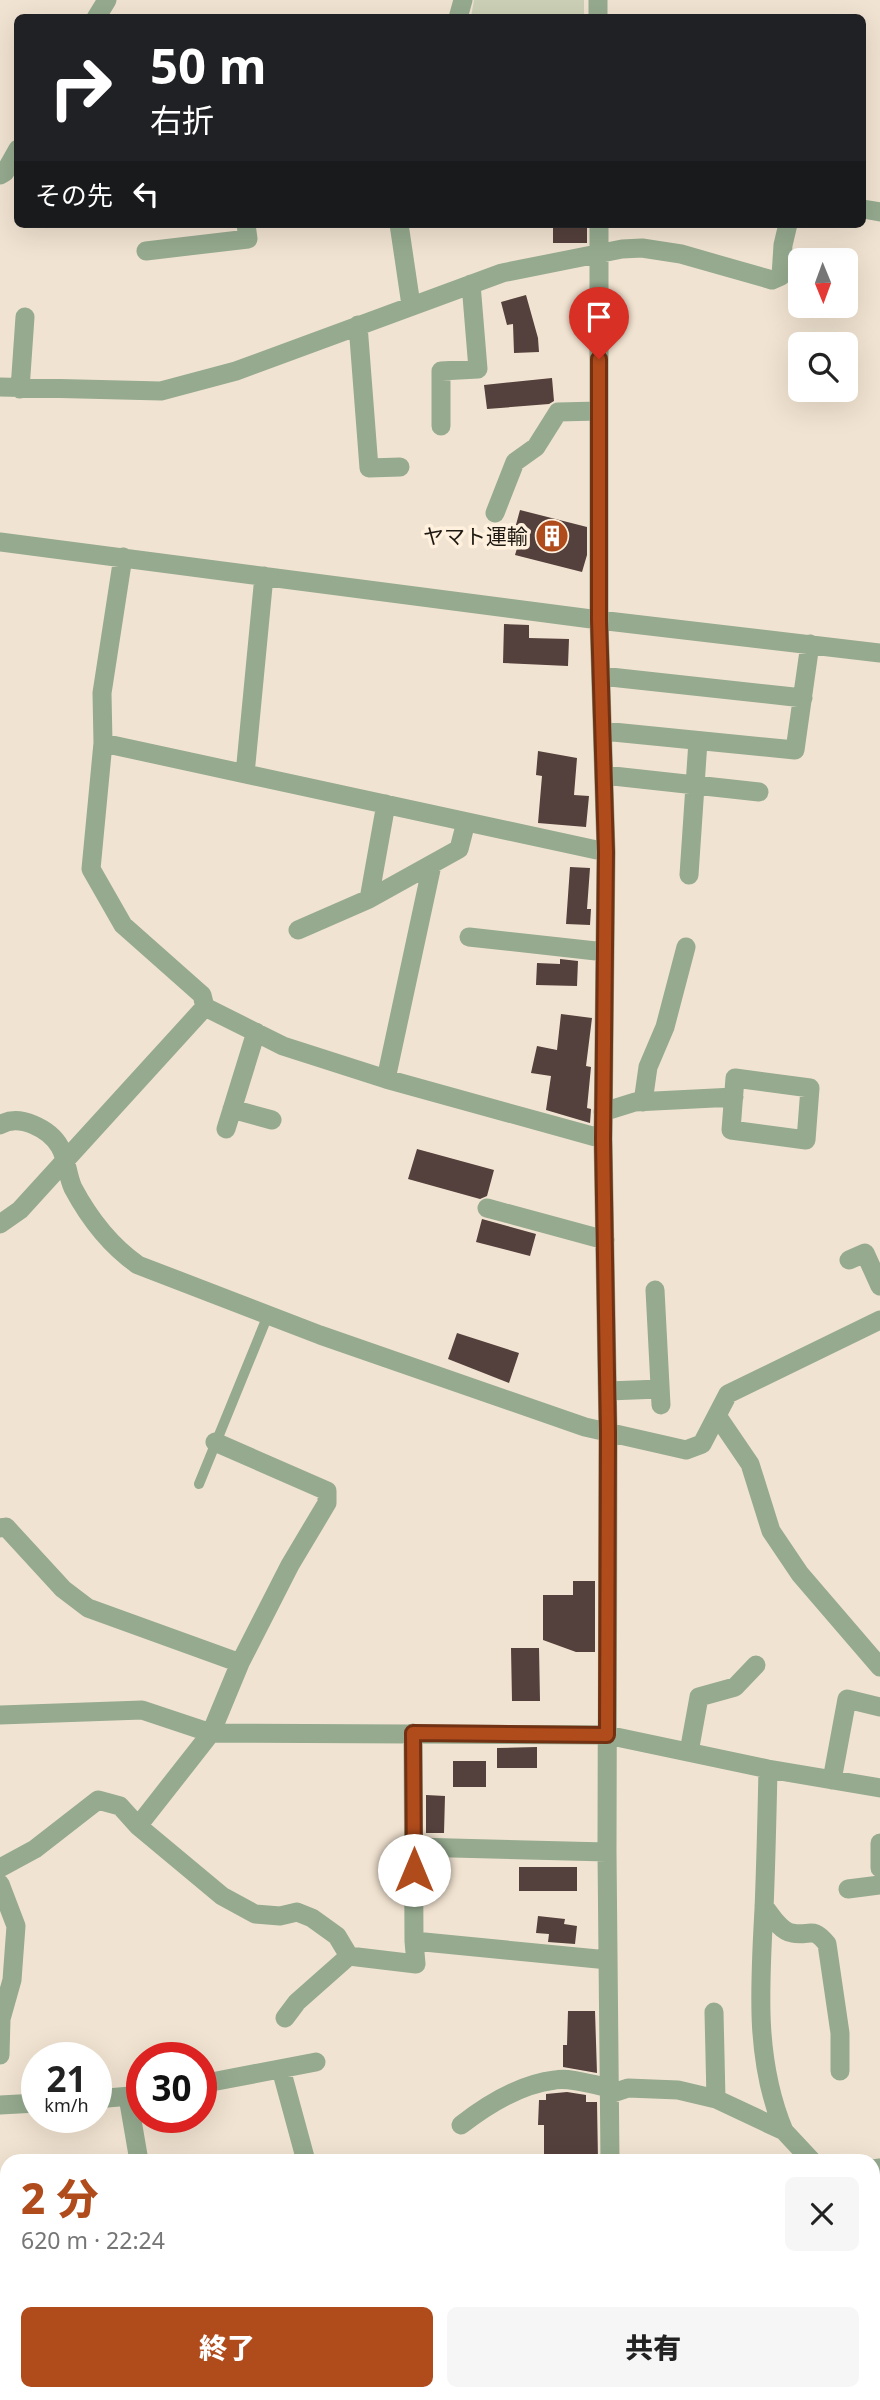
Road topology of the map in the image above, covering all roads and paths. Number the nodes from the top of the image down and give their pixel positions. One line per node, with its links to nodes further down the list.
1 (14, 156): 2 (street)
2 (0, 175)
3 (247, 228): 7 (street)
4 (400, 228): 10 (street)
5 (598, 228): 8 (street)
6 (787, 228): 8 (street)
7 (146, 251)
8 (598, 256): 9 (street); 15 (street)
9 (471, 284): 10 (street); 16 (street)
10 (411, 305): 12 (street)
11 (24, 317): 14 (street)
12 (358, 325): 14 (street); 17 (street)
13 (0, 387): 14 (street)
14 (20, 389)
15 (599, 411): 18 (street); 22 (street)
16 (441, 426)
17 (400, 467)
18 (495, 513)
19 (0, 542): 20 (street)
20 (123, 557): 21 (street); 29 (street)
21 (264, 576): 22 (street); 30 (street)
22 (599, 620): 23 (street); 25 (street)
23 (810, 644): 24 (street); 26 (street)
24 (880, 653)
25 (601, 676): 26 (street); 27 (street)
26 (803, 698): 28 (street)
27 (603, 731): 28 (street); 31 (street)
28 (698, 741): 32 (street)
29 (103, 743): 30 (street); 44 (street)
30 (245, 774): 34 (street)
31 (604, 775): 32 (street); 36 (street)
32 (695, 785): 33 (street); 38 (street)
33 (759, 792)
34 (386, 804): 35 (street); 39 (street)
35 (466, 822): 36 (street); 37 (street)
36 (606, 852): 43 (street)
37 (432, 865): 39 (street); 46 (street)
38 (689, 875)
39 (369, 899): 40 (street)
40 (298, 930)
41 (469, 937): 43 (street)
42 (687, 947): 48 (street)
43 (605, 952): 50 (street)
44 (205, 1007): 45 (street); 55 (street)
45 (256, 1032): 46 (street); 49 (street)
46 (386, 1079): 54 (street)
47 (734, 1097): 47 (street); 48 (street)
48 (643, 1102): 50 (street)
49 (232, 1109): 51 (street); 53 (street)
50 (603, 1112): 54 (street)
51 (271, 1120)
52 (0, 1125): 55 (street)
53 (226, 1129)
54 (603, 1139): 58 (street)
55 (65, 1162): 57 (street); 62 (street)
56 (486, 1208): 58 (street)
57 (0, 1224)
58 (605, 1240): 64 (street)
59 (849, 1260): 60 (street)
60 (880, 1286)
61 (655, 1290): 64 (street)
62 (268, 1315): 66 (street); 67 (lane)
63 (880, 1320): 65 (street)
64 (608, 1391): 66 (street)
65 (718, 1417): 66 (street); 72 (street)
66 (608, 1432): 77 (street)
67 (215, 1442): 68 (lane); 70 (street)
68 (198, 1484)
69 (0, 1528): 70 (street)
70 (240, 1663): 75 (street)
71 (756, 1665): 78 (street)
72 (880, 1667)
73 (880, 1707): 80 (street)
74 (0, 1715): 75 (street)
75 (211, 1733): 76 (street); 82 (street)
76 (413, 1733): 77 (street); 84 (street)
77 (607, 1735): 78 (street); 85 (street)
78 (689, 1752): 79 (street)
79 (768, 1769): 80 (street); 91 (street)
80 (832, 1780): 81 (street)
81 (880, 1788)
82 (138, 1826): 86 (street); 93 (street)
83 (880, 1843): 87 (street)
84 (414, 1847): 85 (street); 92 (street)
85 (607, 1852): 94 (street)
86 (0, 1868)
87 (880, 1868)
88 (0, 1884): 97 (street)
89 (880, 1885): 90 (street)
90 (848, 1889)
91 (764, 1906): 100 (street); 107 (street)
92 (414, 1941): 93 (street); 94 (street)
93 (348, 1956): 96 (street)
94 (608, 1960): 102 (street)
95 (714, 2012): 103 (street)
96 (285, 2018)
97 (0, 2055)
98 (316, 2062): 99 (street)
99 (281, 2069): 101 (street); 110 (street)
100 (840, 2071)
101 (217, 2081)
102 (610, 2091): 103 (street); 106 (street); 111 (street)
103 (716, 2099): 107 (street)
104 (21, 2104): 105 (street)
105 (0, 2105)
106 (461, 2125)
107 (784, 2131): 112 (street)
108 (137, 2133): 109 (street)
109 (139, 2154)
110 (304, 2154)
111 (610, 2154)
112 (805, 2154)

